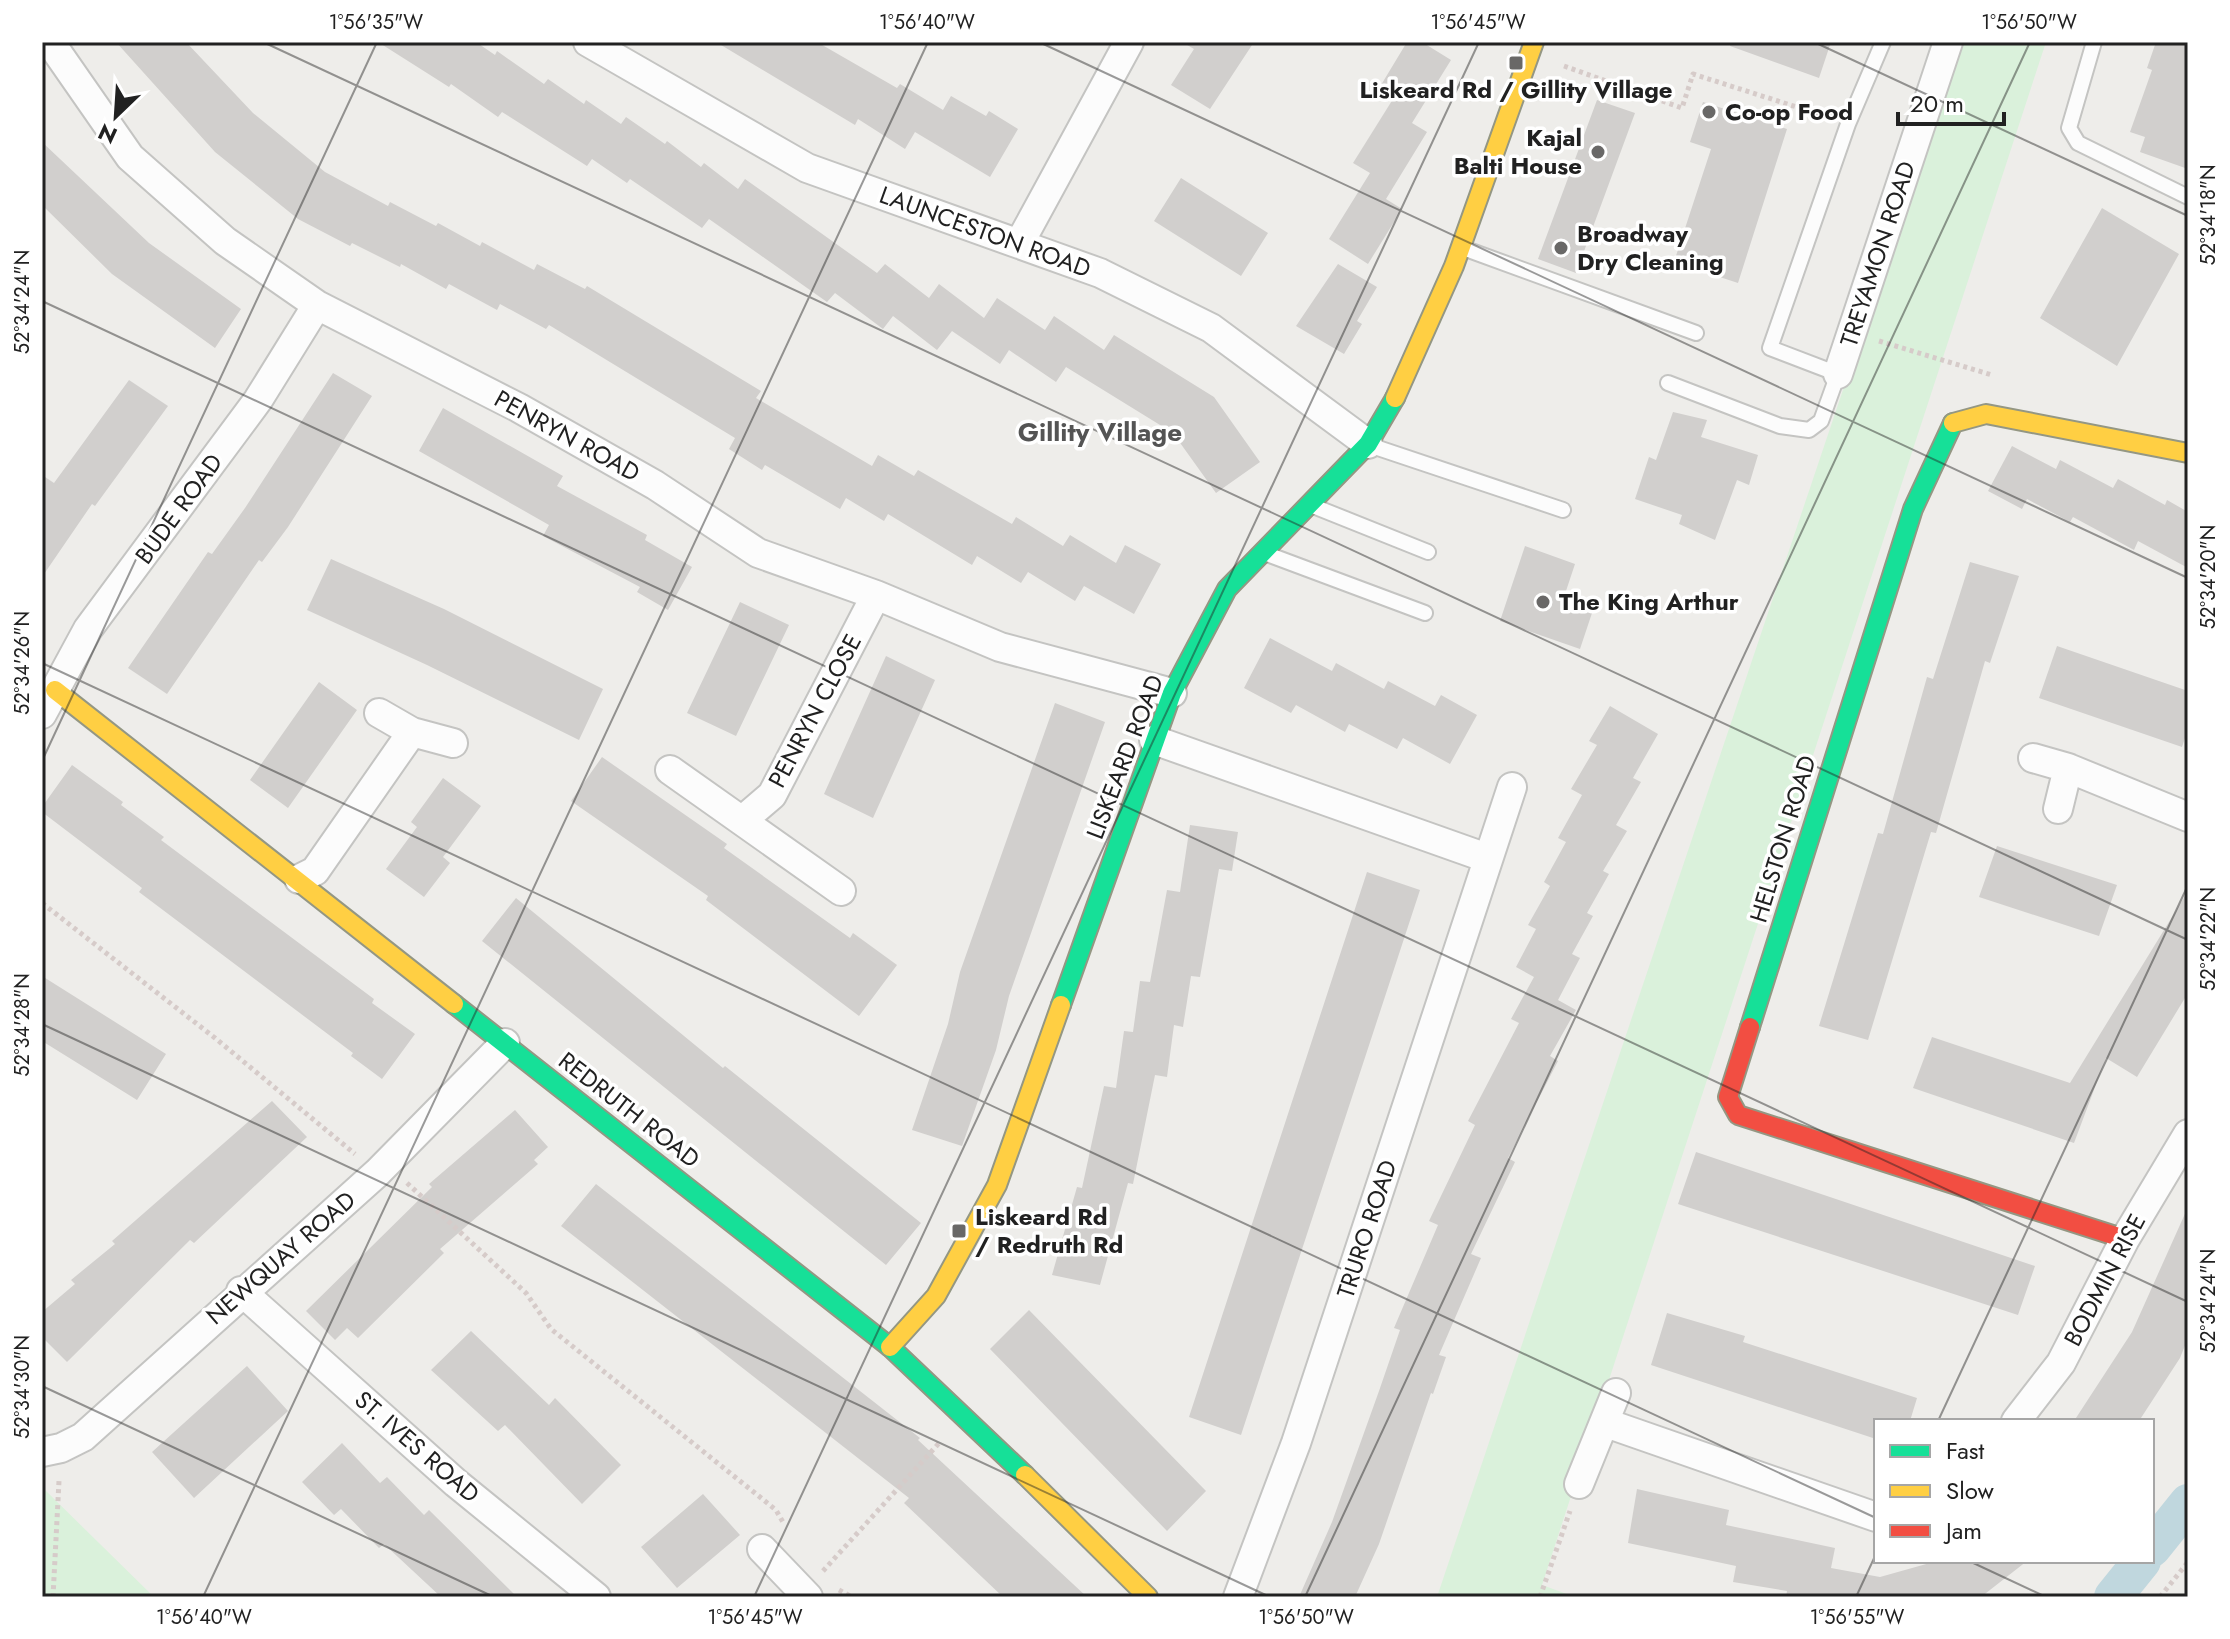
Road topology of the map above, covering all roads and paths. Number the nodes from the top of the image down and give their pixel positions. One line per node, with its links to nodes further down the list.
1 (50, 42): 12 (street, PENRYN ROAD)
2 (588, 42): 10 (street, LAUNCESTON ROAD)
3 (1129, 42): 10 (street)
4 (1883, 42): 8 (lane)
5 (1948, 42): 14 (street, TREYAMON ROAD)
6 (2094, 42): 9 (lane)
7 (1533, 48): 8 (path); 11 (street, LISKEARD ROAD)
8 (1848, 124): 15 (lane)
9 (2188, 197)
10 (1019, 244): 18 (street, LAUNCESTON ROAD)
11 (1461, 247): 13 (lane); 18 (street, LISKEARD ROAD)
12 (317, 305): 24 (street, PENRYN ROAD); 27 (street, BUDE ROAD)
13 (1696, 333)
14 (1851, 333): 15 (street, TREYAMON ROAD); 16 (path)
15 (1838, 374): 17 (lane)
16 (1998, 376)
17 (1668, 383)
18 (1368, 444): 20 (street, LISKEARD ROAD); 21 (lane)
19 (2188, 453): 46 (street, HELSTON ROAD)
20 (1309, 505): 22 (lane); 23 (street, LISKEARD ROAD)
21 (1563, 510)
22 (1428, 552)
23 (1262, 553): 25 (lane); 26 (street, LISKEARD ROAD)
24 (876, 595): 26 (street, PENRYN ROAD); 38 (street, PENRYN CLOSE)
25 (1425, 613)
26 (1172, 693): 30 (street, LISKEARD ROAD)
27 (48, 702): 40 (street, REDRUTH ROAD)
28 (379, 713): 29 (street)
29 (412, 732): 31 (street); 40 (street)
30 (1154, 740): 39 (street); 48 (street, LISKEARD ROAD)
31 (453, 743)
32 (2033, 758): 33 (street)
33 (2068, 768): 36 (street); 37 (street)
34 (670, 770): 38 (street)
35 (1512, 787): 39 (street, TRURO ROAD)
36 (2058, 809)
37 (2188, 817)
38 (744, 819): 41 (street)
39 (1487, 858): 64 (street, TRURO ROAD)
40 (299, 879): 43 (street, REDRUTH ROAD)
41 (841, 891)
42 (42, 903): 45 (path)
43 (505, 1043): 45 (street, NEWQUAY ROAD); 48 (street, REDRUTH ROAD)
44 (2188, 1134): 46 (street, BODMIN RISE)
45 (381, 1168): 47 (street, NEWQUAY ROAD); 56 (path)
46 (2125, 1239): 51 (street, BODMIN RISE)
47 (241, 1291): 53 (street, NEWQUAY ROAD); 61 (street, ST. IVES ROAD)
48 (890, 1347): 50 (street, REDRUTH ROAD)
49 (1616, 1393): 52 (street)
50 (965, 1415): 59 (path); 63 (street, REDRUTH ROAD)
51 (2018, 1419)
52 (1606, 1423): 54 (street); 55 (street)
53 (52, 1450): 60 (path)
54 (1579, 1484): 65 (path)
55 (1874, 1516)
56 (792, 1538)
57 (762, 1549): 59 (street)
58 (2188, 1562): 66 (path)
59 (799, 1589): 62 (path)
60 (53, 1597)
61 (596, 1597)
62 (852, 1597)
63 (1148, 1597)
64 (1238, 1597)
65 (1540, 1597)
66 (2160, 1597)

